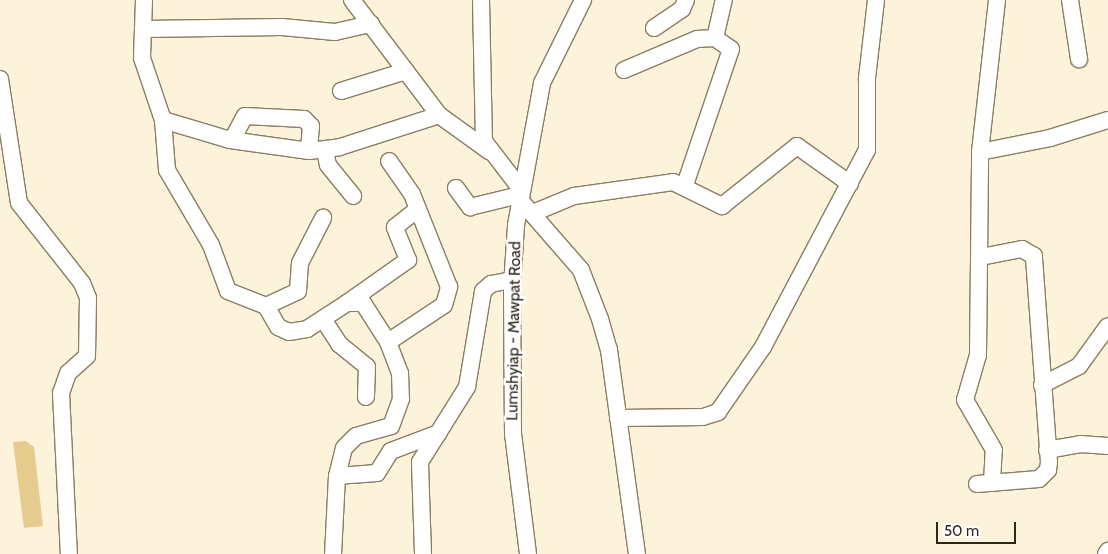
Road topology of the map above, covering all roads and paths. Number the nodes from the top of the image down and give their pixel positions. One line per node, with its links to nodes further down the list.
1 (144, 0): 12 (street)
2 (352, 0): 10 (street)
3 (481, 0): 24 (street)
4 (583, 0): 30 (street, Lumshyiap - Mawpat Road)
5 (686, 0): 11 (street)
6 (724, 0): 13 (street)
7 (876, 0): 27 (street)
8 (997, 0): 25 (street)
9 (1070, 0): 14 (street)
10 (371, 24): 12 (street); 16 (street)
11 (654, 28)
12 (143, 29): 20 (street)
13 (715, 38): 15 (street); 28 (street)
14 (1079, 59)
15 (624, 70)
16 (406, 71): 18 (street); 19 (street)
17 (0, 79): 49 (street)
18 (341, 91)
19 (439, 115): 23 (street); 24 (street)
20 (163, 120): 22 (street); 38 (street)
21 (1108, 120): 25 (street)
22 (232, 140): 23 (street); 23 (street)
23 (317, 150): 31 (street)
24 (489, 151): 30 (street)
25 (980, 152): 35 (street)
26 (389, 161): 32 (street)
27 (850, 184): 28 (street); 44 (street)
28 (685, 185): 33 (street)
29 (456, 188): 30 (street)
30 (520, 195): 33 (street); 36 (street, Lumshyiap - Mawpat Road)
31 (353, 196)
32 (418, 208): 37 (street); 41 (street)
33 (533, 213): 44 (street)
34 (323, 218): 38 (street)
35 (981, 258): 42 (street); 47 (street)
36 (512, 280): 45 (street); 52 (street, Lumshyiap - Mawpat Road)
37 (347, 303): 39 (street); 41 (street)
38 (266, 306): 39 (street)
39 (323, 319): 43 (street)
40 (1108, 326): 42 (street)
41 (388, 342): 48 (street)
42 (1042, 385): 47 (street)
43 (366, 397)
44 (618, 418): 53 (street)
45 (439, 433): 48 (street); 51 (street)
46 (1108, 446): 47 (street)
47 (1048, 450)
48 (337, 476): 50 (street)
49 (69, 554)
50 (333, 554)
51 (423, 554)
52 (528, 554)
53 (637, 554)

